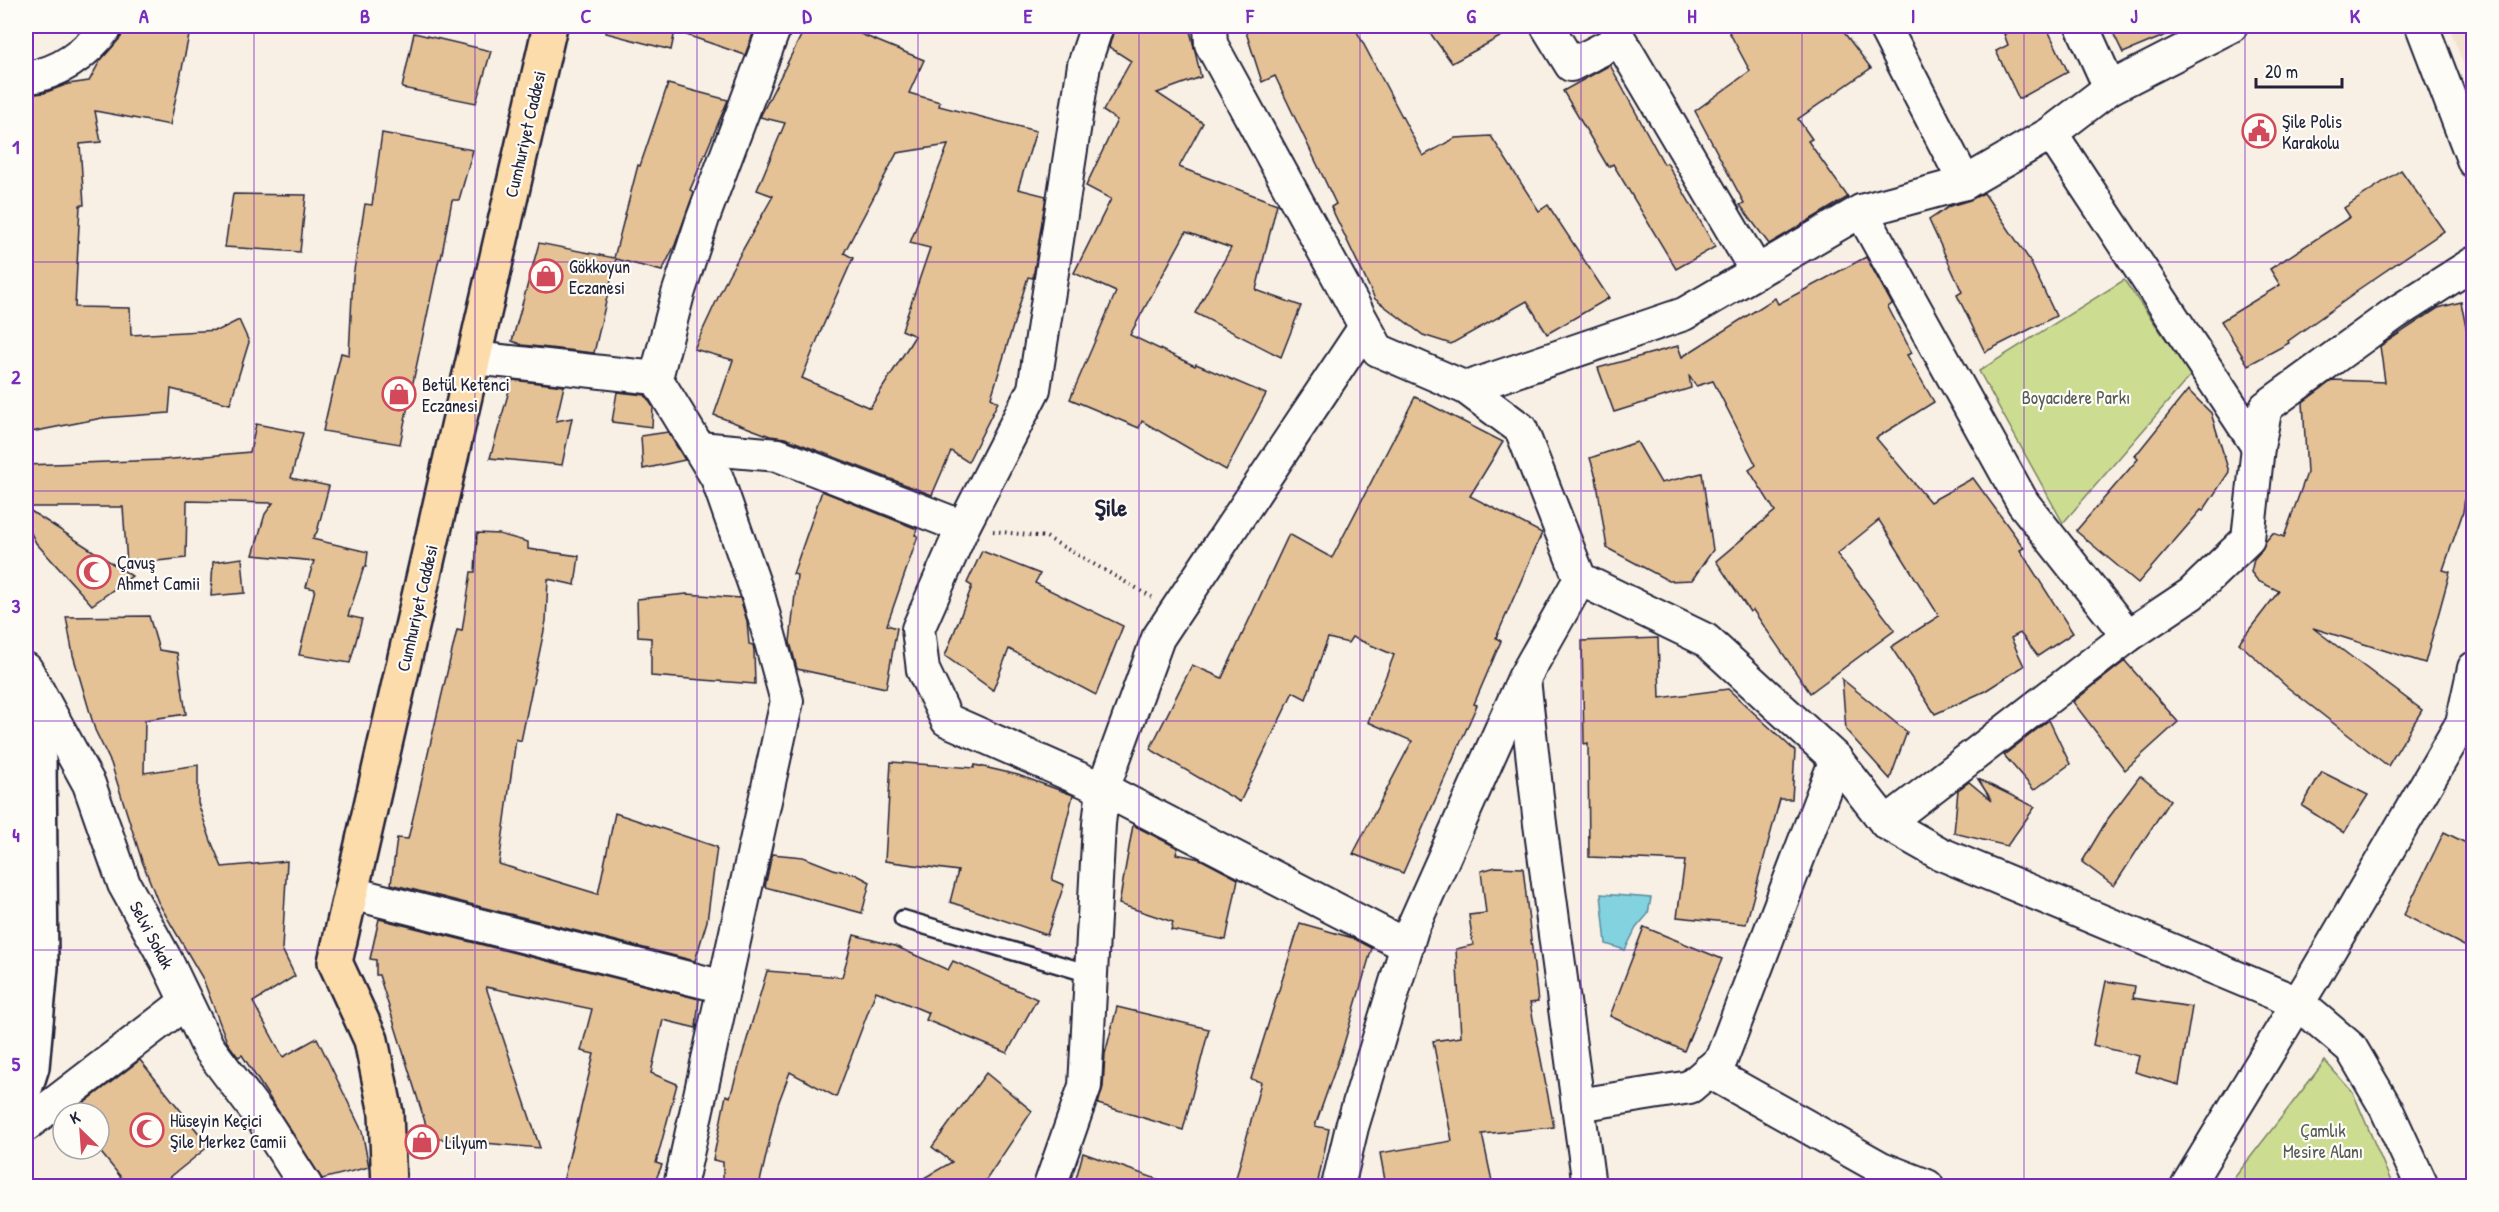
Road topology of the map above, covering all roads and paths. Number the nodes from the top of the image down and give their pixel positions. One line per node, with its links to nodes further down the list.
1 (107, 26): 11 (street)
2 (550, 26): 20 (main road, Cumhuriyet Caddesi)
3 (775, 26): 21 (street)
4 (1097, 26): 25 (street)
5 (1210, 26): 19 (street)
6 (1547, 26): 18 (street)
7 (1884, 26): 15 (street)
8 (2082, 26): 12 (street)
9 (2231, 26): 12 (street)
10 (2422, 26): 14 (street)
11 (26, 78)
12 (2110, 88): 13 (street)
13 (2051, 133): 15 (street); 23 (street)
14 (2474, 162)
15 (1965, 183): 16 (street)
16 (1861, 211): 18 (street); 28 (street)
17 (2474, 263): 23 (street)
18 (1757, 272): 22 (street)
19 (1365, 327): 22 (street); 27 (street)
20 (474, 358): 21 (street); 36 (main road, Cumhuriyet Caddesi)
21 (656, 378): 24 (street)
22 (1466, 388): 26 (street)
23 (2258, 447): 28 (street)
24 (699, 448): 25 (street); 40 (street)
25 (963, 527): 27 (path); 34 (street)
26 (1580, 579): 31 (street); 33 (street)
27 (1176, 611): 34 (street)
28 (2128, 636): 35 (street)
29 (2474, 668): 42 (street)
30 (26, 669): 41 (street, Selvi Sokak)
31 (1524, 678): 38 (street); 45 (street)
32 (26, 691): 44 (main road)
33 (1836, 759): 35 (street); 43 (street)
34 (1103, 789): 38 (street); 39 (street)
35 (1886, 823): 42 (street)
36 (351, 893): 40 (street); 48 (main road, Cumhuriyet Caddesi)
37 (903, 919): 39 (lane)
38 (1407, 946): 51 (street)
39 (1091, 974): 50 (street)
40 (724, 987): 49 (street)
41 (186, 1002): 46 (street); 47 (street, Selvi Sokak)
42 (2298, 1003): 54 (street); 55 (street)
43 (1708, 1071): 45 (street); 53 (street)
44 (26, 1086)
45 (1578, 1105): 52 (street)
46 (26, 1125)
47 (306, 1186)
48 (389, 1186)
49 (680, 1186)
50 (1050, 1186)
51 (1338, 1186)
52 (1589, 1186)
53 (1927, 1186)
54 (2187, 1186)
55 (2422, 1186)

